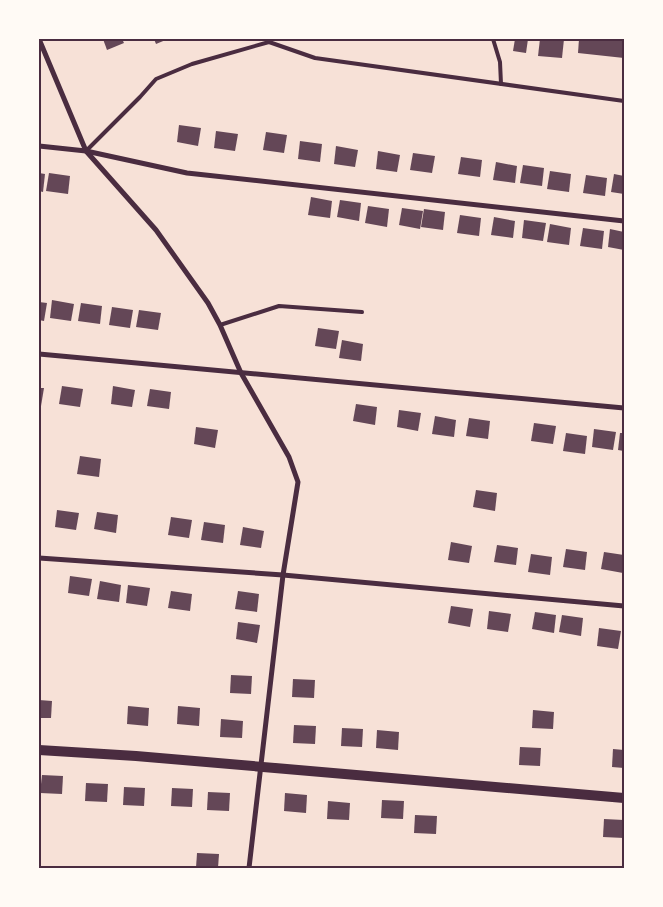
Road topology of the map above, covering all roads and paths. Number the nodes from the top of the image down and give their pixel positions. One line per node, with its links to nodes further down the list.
1 (39, 39): 7 (street)
2 (493, 39): 4 (lane)
3 (269, 40): 4 (lane); 7 (lane)
4 (501, 84): 5 (lane)
5 (624, 101)
6 (39, 146): 7 (street)
7 (86, 151): 8 (street); 10 (street)
8 (624, 221)
9 (362, 312): 10 (lane)
10 (220, 325): 12 (street)
11 (39, 354): 12 (street)
12 (241, 373): 13 (street); 15 (street)
13 (624, 408)
14 (39, 558): 15 (street)
15 (283, 575): 16 (street); 18 (street)
16 (624, 606)
17 (39, 750): 18 (main road)
18 (260, 767): 19 (main road); 20 (street)
19 (624, 798)
20 (249, 868)

